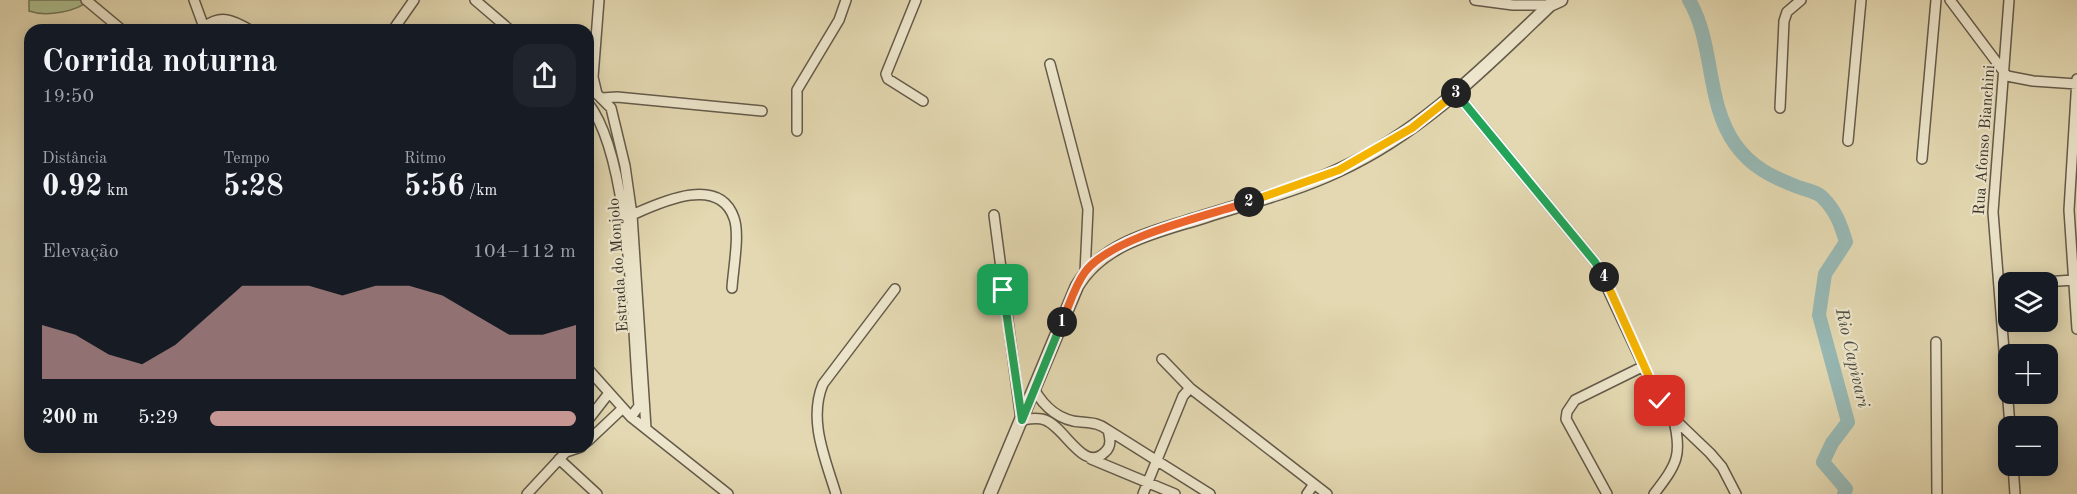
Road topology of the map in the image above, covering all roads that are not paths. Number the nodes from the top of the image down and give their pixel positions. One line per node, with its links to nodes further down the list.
1 (86, 0): 15 (street)
2 (194, 0): 16 (street)
3 (414, 0): 19 (street)
4 (475, 0): 20 (street)
5 (599, 0): 21 (street, Estrada do Monjolo)
6 (846, 0): 33 (street)
7 (916, 0): 28 (street)
8 (1475, 0): 12 (street)
9 (1801, 0): 30 (street)
10 (1862, 0): 34 (street)
11 (2009, 0): 23 (street, Rua Afonso Bianchini)
12 (1556, 2): 27 (street)
13 (1951, 2): 14 (street); 23 (street)
14 (1936, 4): 35 (street)
15 (115, 24)
16 (203, 24)
17 (210, 24): 18 (street)
18 (237, 24)
19 (397, 24)
20 (503, 24)
21 (594, 64)
22 (1050, 64): 39 (street)
23 (2004, 73): 26 (street); 38 (street, Rua Afonso Bianchini)
24 (2077, 79): 26 (street)
25 (594, 81): 29 (street, Estrada do Monjolo)
26 (2077, 84): 40 (street)
27 (1456, 93): 39 (street); 48 (street)
28 (922, 101)
29 (607, 103): 31 (street); 37 (street, Estrada do Monjolo)
30 (1780, 108)
31 (762, 111)
32 (594, 114): 56 (street)
33 (797, 131)
34 (1848, 141)
35 (1922, 159)
36 (994, 215): 58 (street)
37 (632, 216): 42 (street); 59 (street, Estrada do Monjolo)
38 (2002, 272)
39 (1085, 273): 51 (street)
40 (2073, 280): 41 (street); 44 (street)
41 (2058, 281)
42 (732, 288)
43 (895, 289): 72 (street)
44 (2077, 328)
45 (2006, 332): 55 (street, Rua Afonso Bianchini)
46 (1936, 342): 82 (street)
47 (1162, 359): 50 (street)
48 (1644, 366): 57 (street); 79 (street)
49 (594, 376): 52 (street)
50 (1190, 388): 65 (street); 68 (street)
51 (1034, 389): 58 (street); 60 (street)
52 (609, 393): 53 (street); 54 (street)
53 (623, 408): 56 (street); 61 (street)
54 (594, 412)
55 (2010, 416)
56 (631, 417): 59 (street)
57 (1673, 417): 80 (street); 81 (street)
58 (1022, 420): 64 (street); 73 (street)
59 (646, 428): 71 (street)
60 (1108, 430): 64 (street); 65 (street)
61 (594, 435)
62 (563, 453): 69 (street)
63 (565, 453): 70 (street)
64 (1086, 457): 67 (street)
65 (1157, 461): 67 (street); 76 (street)
66 (2014, 476): 83 (street)
67 (1148, 483): 74 (street); 75 (street)
68 (1314, 484): 77 (street); 78 (street)
69 (527, 494)
70 (597, 494)
71 (728, 494)
72 (836, 494)
73 (990, 494)
74 (1143, 494)
75 (1175, 494)
76 (1209, 494)
77 (1307, 494)
78 (1327, 494)
79 (1607, 494)
80 (1653, 494)
81 (1736, 494)
82 (1937, 494)
83 (2015, 494)

